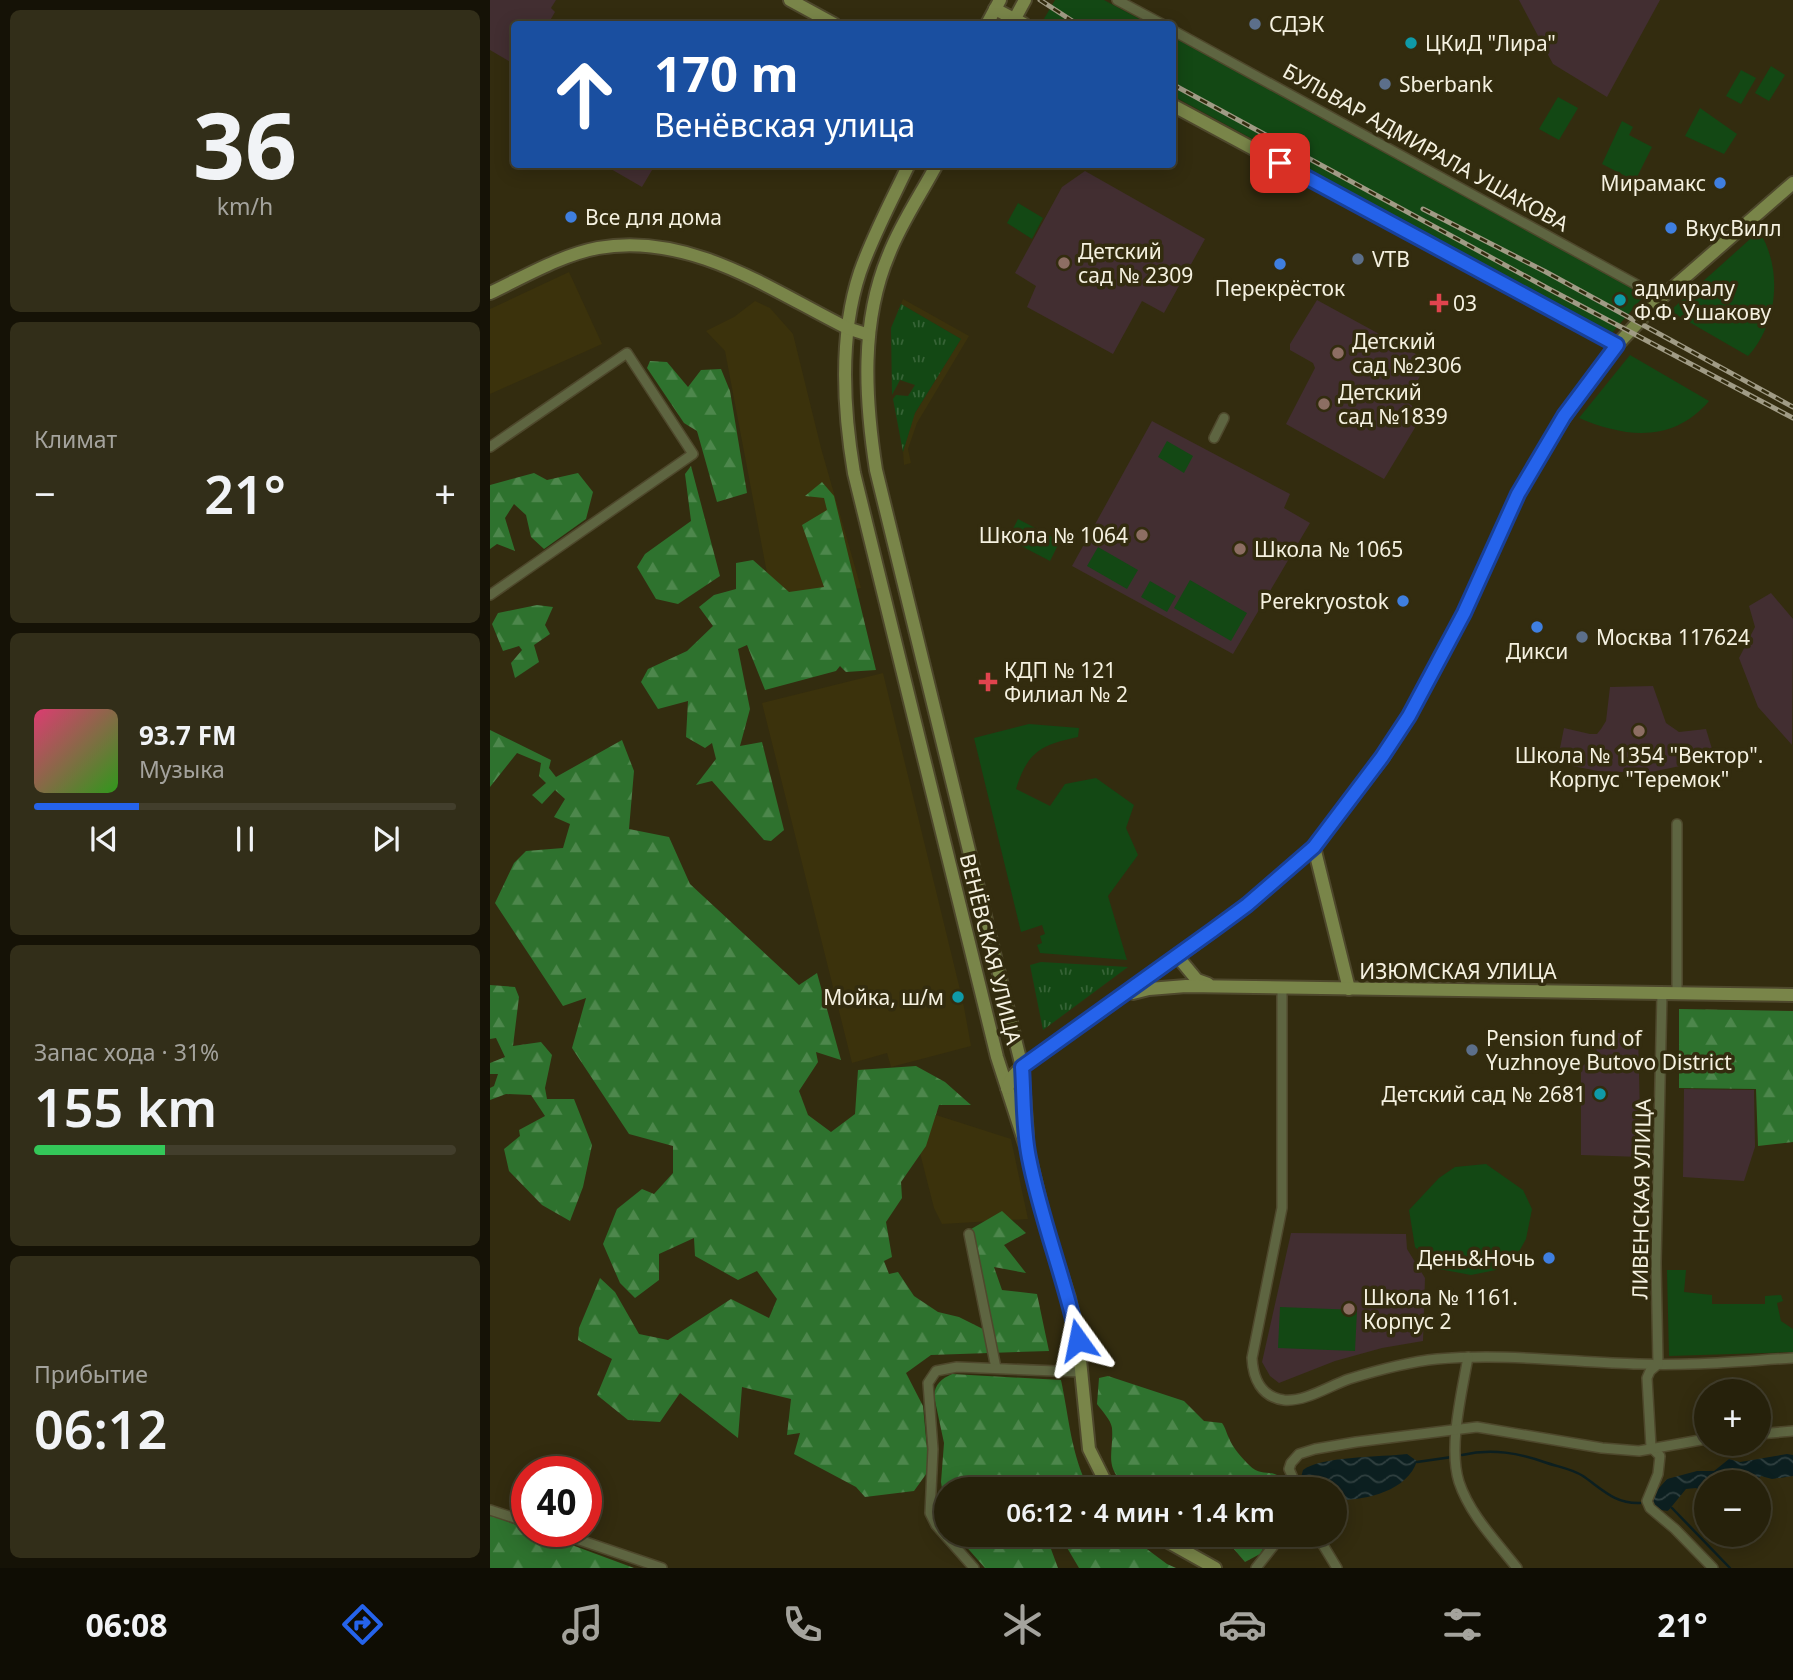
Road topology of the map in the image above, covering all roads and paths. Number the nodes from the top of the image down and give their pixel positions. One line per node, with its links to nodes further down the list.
1 (790, 0): 5 (street)
2 (1025, 0): 8 (street)
3 (1118, 0): 9 (street)
4 (998, 4): 6 (street); 7 (street)
5 (828, 21)
6 (989, 21)
7 (1015, 21)
8 (1018, 21)
9 (1156, 21)
10 (1176, 32): 16 (street, БУЛЬВАР АДМИРАЛА УШАКОВА)
11 (1176, 106): 19 (street)
12 (907, 168): 17 (street, ВЕНЁВСКАЯ УЛИЦА)
13 (935, 168): 18 (street, ВЕНЁВСКАЯ УЛИЦА)
14 (1793, 183): 16 (street)
15 (491, 290): 17 (street)
16 (1661, 298): 19 (street)
17 (847, 328): 18 (street); 25 (street, ВЕНЁВСКАЯ УЛИЦА)
18 (869, 335): 24 (street, ВЕНЁВСКАЯ УЛИЦА)
19 (1617, 345): 29 (street)
20 (1224, 418): 21 (street)
21 (1214, 438)
22 (490, 447): 23 (street)
23 (490, 595)
24 (924, 665): 25 (street); 26 (street, ВЕНЁВСКАЯ УЛИЦА)
25 (903, 672): 27 (street, ВЕНЁВСКАЯ УЛИЦА)
26 (939, 724): 27 (street); 38 (street, ВЕНЁВСКАЯ УЛИЦА)
27 (916, 728): 40 (street, ВЕНЁВСКАЯ УЛИЦА)
28 (1677, 824): 35 (street)
29 (1314, 847): 30 (street); 33 (street)
30 (1178, 957): 31 (street); 37 (street)
31 (1212, 986): 32 (street, ИЗЮМСКАЯ УЛИЦА); 37 (street, ИЗЮМСКАЯ УЛИЦА)
32 (1282, 988): 33 (street, ИЗЮМСКАЯ УЛИЦА); 45 (street)
33 (1349, 989): 34 (street, ИЗЮМСКАЯ УЛИЦА)
34 (1662, 992): 35 (street, ИЗЮМСКАЯ УЛИЦА); 47 (street, ЛИВЕНСКАЯ УЛИЦА)
35 (1677, 993): 36 (street, ИЗЮМСКАЯ УЛИЦА)
36 (1793, 995)
37 (1123, 996): 39 (street)
38 (1016, 1042): 39 (street); 41 (street, ВЕНЁВСКАЯ УЛИЦА)
39 (1045, 1052): 41 (street)
40 (997, 1057): 41 (street); 42 (street, ВЕНЁВСКАЯ УЛИЦА)
41 (1022, 1067): 42 (street); 43 (street, ВЕНЁВСКАЯ УЛИЦА)
42 (1007, 1088): 43 (street, ВЕНЁВСКАЯ УЛИЦА)
43 (1029, 1156): 49 (street)
44 (969, 1234): 48 (street)
45 (1468, 1357): 47 (street); 50 (street)
46 (1793, 1358): 47 (street)
47 (1658, 1364): 54 (street, ЛИВЕНСКАЯ УЛИЦА)
48 (996, 1368): 49 (street); 64 (street)
49 (1081, 1372): 55 (street)
50 (1457, 1429): 54 (street); 56 (street); 68 (street)
51 (1793, 1431): 52 (street)
52 (1771, 1433)
53 (1694, 1441): 54 (street)
54 (1651, 1447): 69 (street, ЛИВЕНСКАЯ УЛИЦА)
55 (1104, 1477)
56 (1293, 1477)
57 (490, 1510): 58 (street)
58 (511, 1517)
59 (600, 1547): 63 (street)
60 (1177, 1547): 65 (street)
61 (1273, 1547): 66 (street)
62 (1324, 1547): 67 (street)
63 (662, 1568)
64 (974, 1568)
65 (1215, 1568)
66 (1256, 1568)
67 (1337, 1568)
68 (1517, 1568)
69 (1713, 1568)

